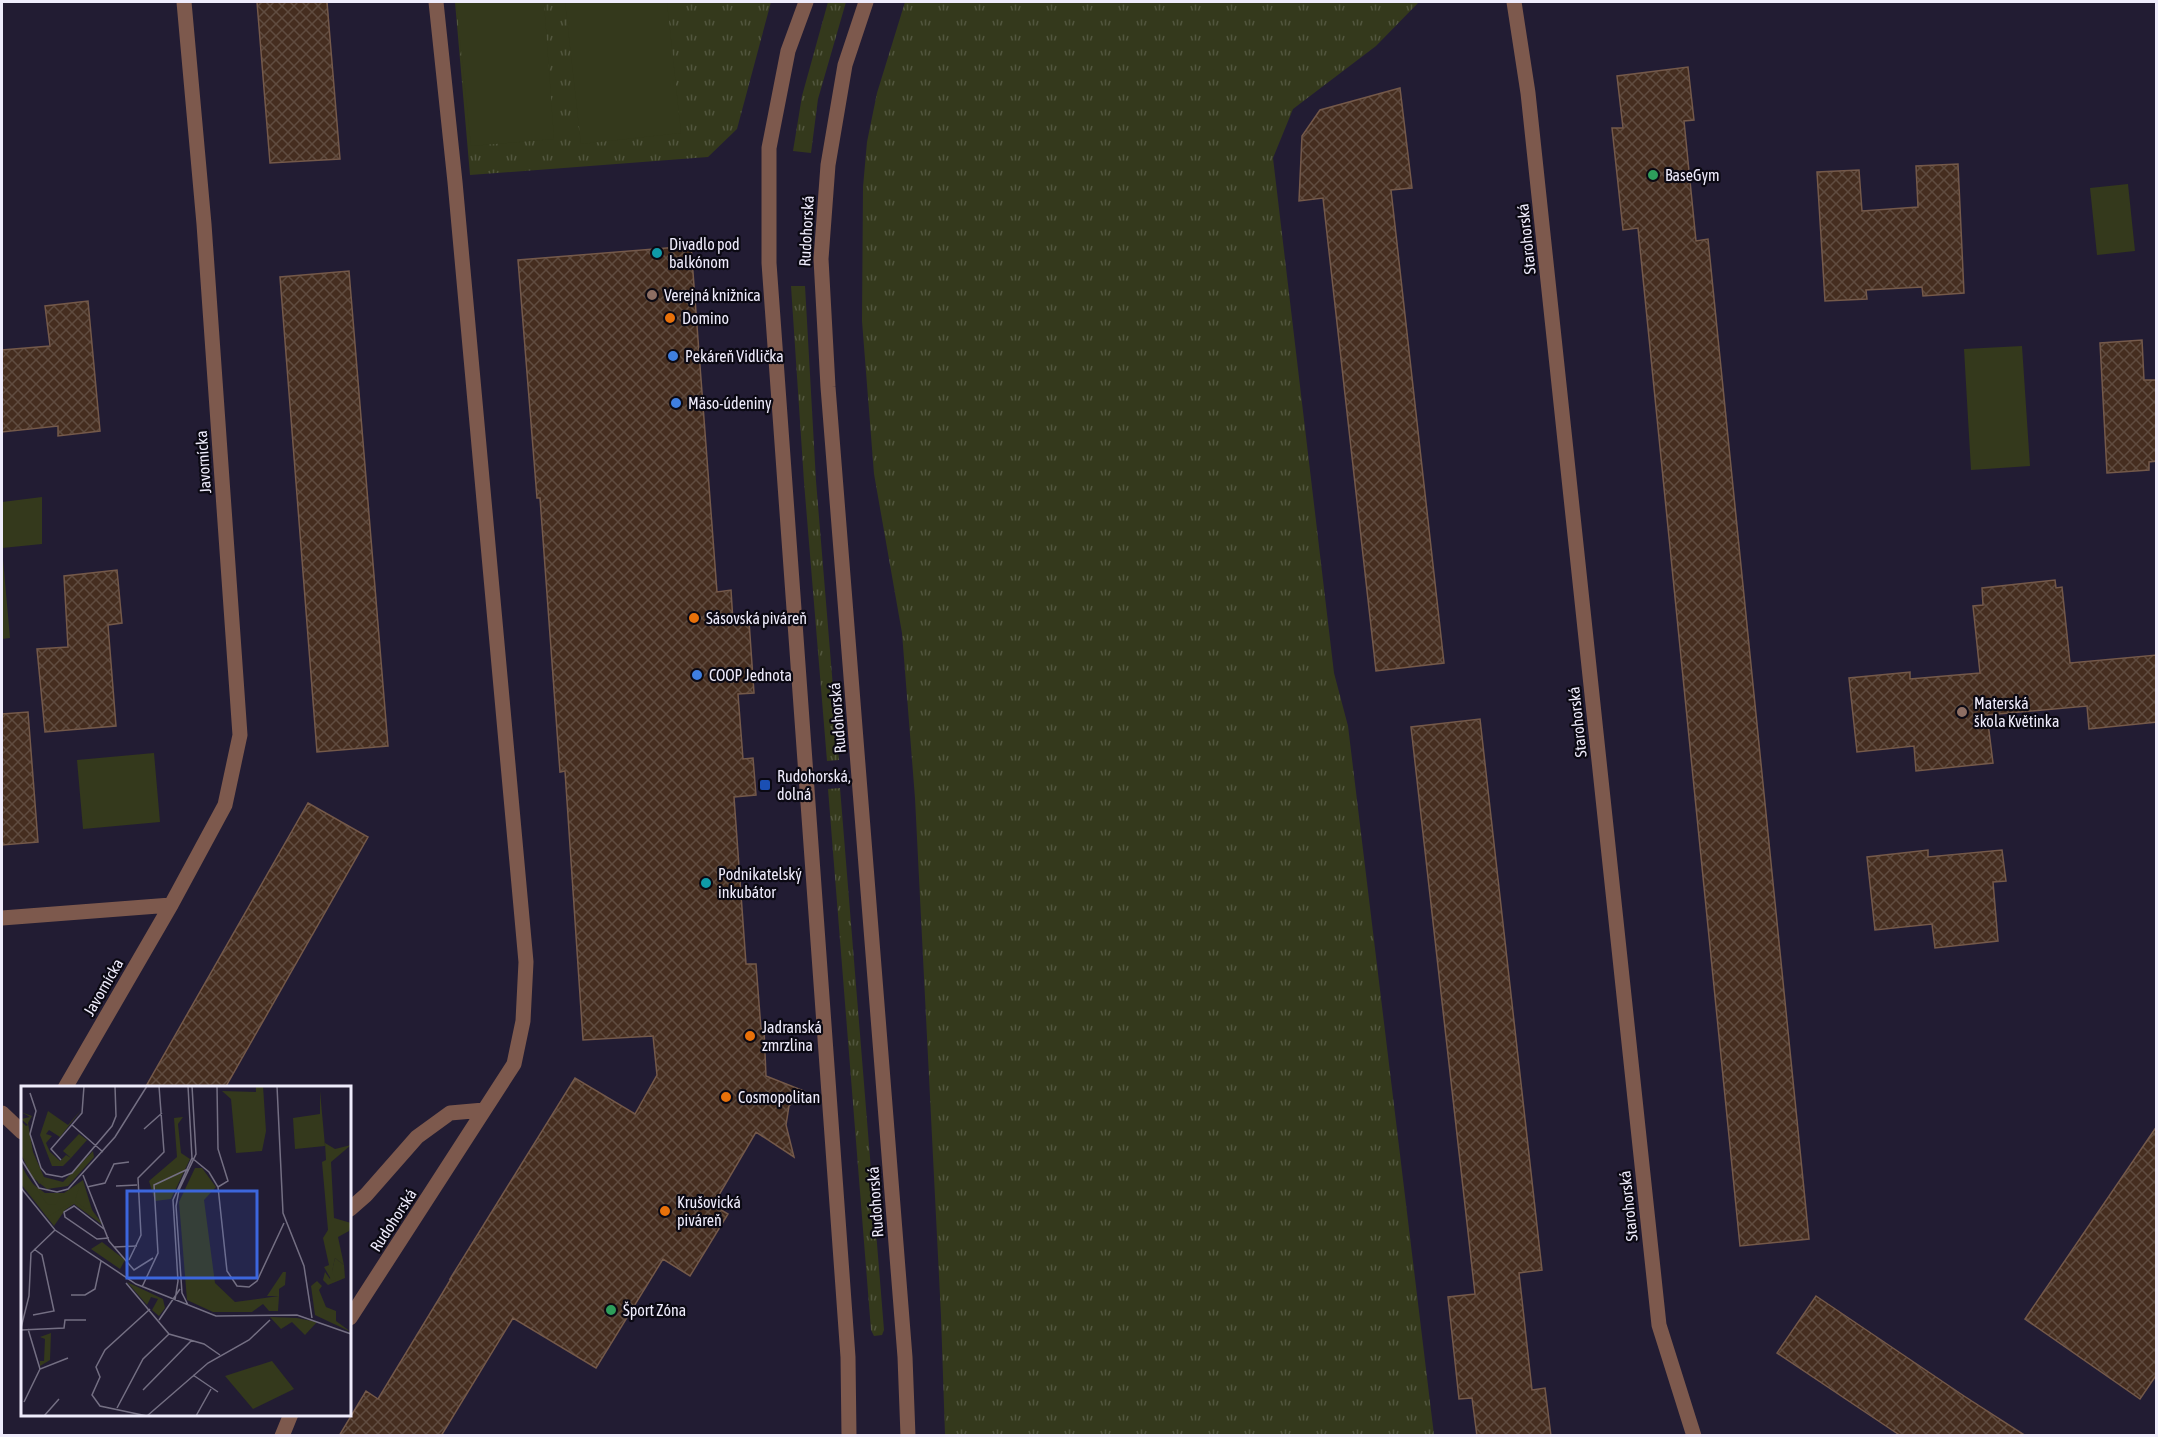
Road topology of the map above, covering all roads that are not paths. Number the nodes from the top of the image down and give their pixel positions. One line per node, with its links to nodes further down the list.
1 (184, 2): 6 (street, Javornícka)
2 (436, 2): 9 (street, Rudohorská)
3 (806, 2): 16 (street)
4 (866, 2): 17 (street, Rudohorská)
5 (1514, 2): 18 (street, Starohorská)
6 (171, 905): 7 (street); 8 (street, Javornícka)
7 (2, 918)
8 (66, 1086)
9 (484, 1110): 12 (street, Rudohorská); 13 (street, Rudohorská)
10 (2, 1113): 11 (street)
11 (21, 1131)
12 (351, 1208)
13 (351, 1316)
14 (290, 1416): 15 (street)
15 (282, 1436)
16 (849, 1436)
17 (908, 1436)
18 (1694, 1436)

